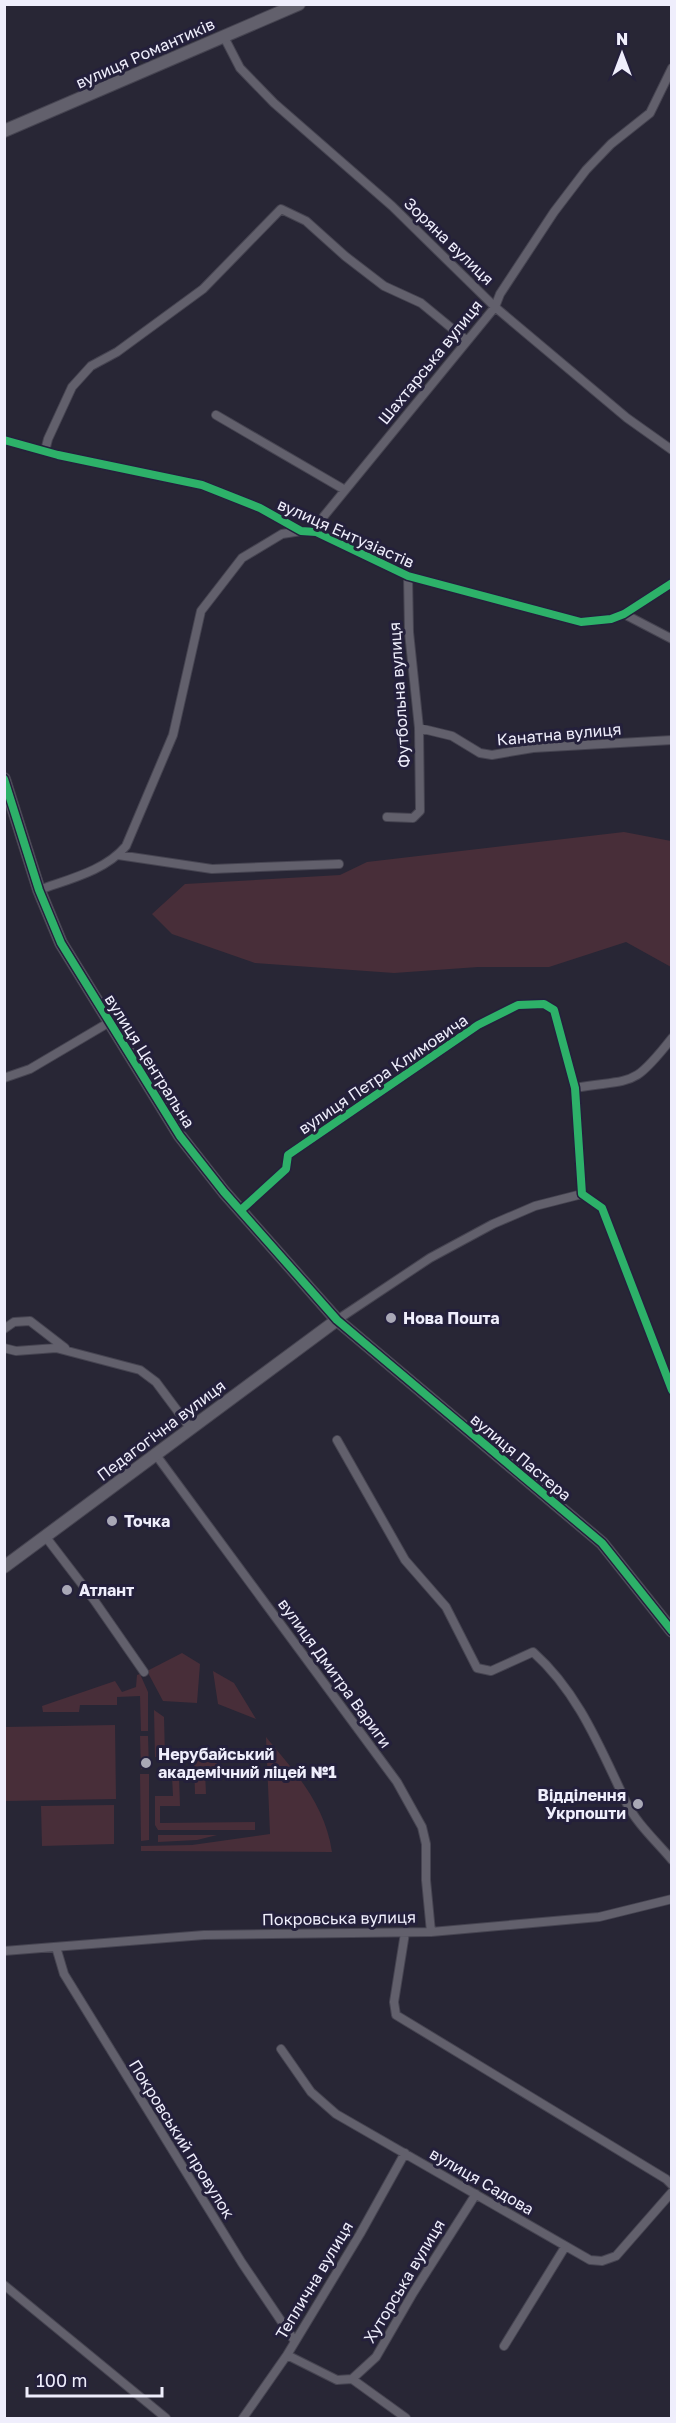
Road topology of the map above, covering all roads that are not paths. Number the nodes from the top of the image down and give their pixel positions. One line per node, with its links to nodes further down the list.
1 (299, 4): 2 (street, вулиця Романтиків)
2 (224, 37): 4 (street, вулиця Романтиків); 5 (street, Зоряна вулиця)
3 (672, 68): 5 (street, Шахтарська вулиця)
4 (4, 131)
5 (495, 307): 6 (street, Шахтарська вулиця); 9 (street, Зоряна вулиця)
6 (466, 340): 10 (street); 11 (street, Шахтарська вулиця)
7 (216, 415): 11 (street)
8 (4, 440): 10 (street, вулиця Ентузіастів)
9 (672, 450)
10 (45, 452): 12 (street, вулиця Ентузіастів)
11 (345, 490): 13 (street, Шахтарська вулиця)
12 (301, 531): 13 (street, вулиця Ентузіастів); 22 (street)
13 (316, 532): 14 (street, вулиця Ентузіастів)
14 (408, 576): 16 (street, вулиця Ентузіастів); 18 (street, Футбольна вулиця)
15 (672, 583): 16 (street, вулиця Ентузіастів)
16 (624, 614): 17 (street)
17 (672, 639)
18 (419, 728): 19 (street, Канатна вулиця); 21 (street, Футбольна вулиця)
19 (672, 740)
20 (4, 778): 24 (street, вулиця Центральна)
21 (387, 817)
22 (118, 855): 23 (street); 24 (street)
23 (339, 864)
24 (39, 890): 25 (street, вулиця Центральна)
25 (108, 1023): 27 (street); 30 (street, вулиця Центральна)
26 (672, 1038): 28 (street)
27 (4, 1078)
28 (575, 1088): 29 (street, вулиця Петра Климовича); 30 (street, вулиця Петра Климовича)
29 (582, 1194): 31 (street); 35 (street)
30 (241, 1210): 31 (street, вулиця Центральна)
31 (337, 1320): 36 (street, Педагогічна вулиця); 41 (street, вулиця Пастера)
32 (4, 1329): 34 (street)
33 (4, 1348): 34 (street)
34 (68, 1350): 36 (street)
35 (672, 1390)
36 (191, 1429): 38 (street, Педагогічна вулиця)
37 (337, 1440): 43 (street)
38 (156, 1455): 39 (street, Педагогічна вулиця); 45 (street, вулиця Дмитра Вариги)
39 (45, 1536): 40 (street, Педагогічна вулиця); 42 (street)
40 (4, 1567)
41 (672, 1631)
42 (144, 1672)
43 (672, 1860)
44 (672, 1899): 45 (street, Покровська вулиця)
45 (431, 1932): 46 (street, Покровська вулиця)
46 (405, 1933): 47 (street, Покровська вулиця); 51 (street)
47 (56, 1947): 48 (street, Покровська вулиця); 56 (street, Покровський провулок)
48 (4, 1951)
49 (281, 2049): 50 (street, вулиця Садова)
50 (405, 2153): 53 (street, вулиця Садова); 56 (street, Теплична вулиця)
51 (672, 2185)
52 (672, 2192): 54 (street, вулиця Садова)
53 (476, 2194): 54 (street, вулиця Садова); 59 (street, Хуторська вулиця)
54 (565, 2247): 57 (street)
55 (4, 2286): 60 (street)
56 (294, 2340): 58 (street, Теплична вулиця)
57 (504, 2346)
58 (286, 2355): 59 (street); 61 (street, Теплична вулиця)
59 (352, 2379): 62 (street)
60 (166, 2418)
61 (243, 2418)
62 (406, 2418)

